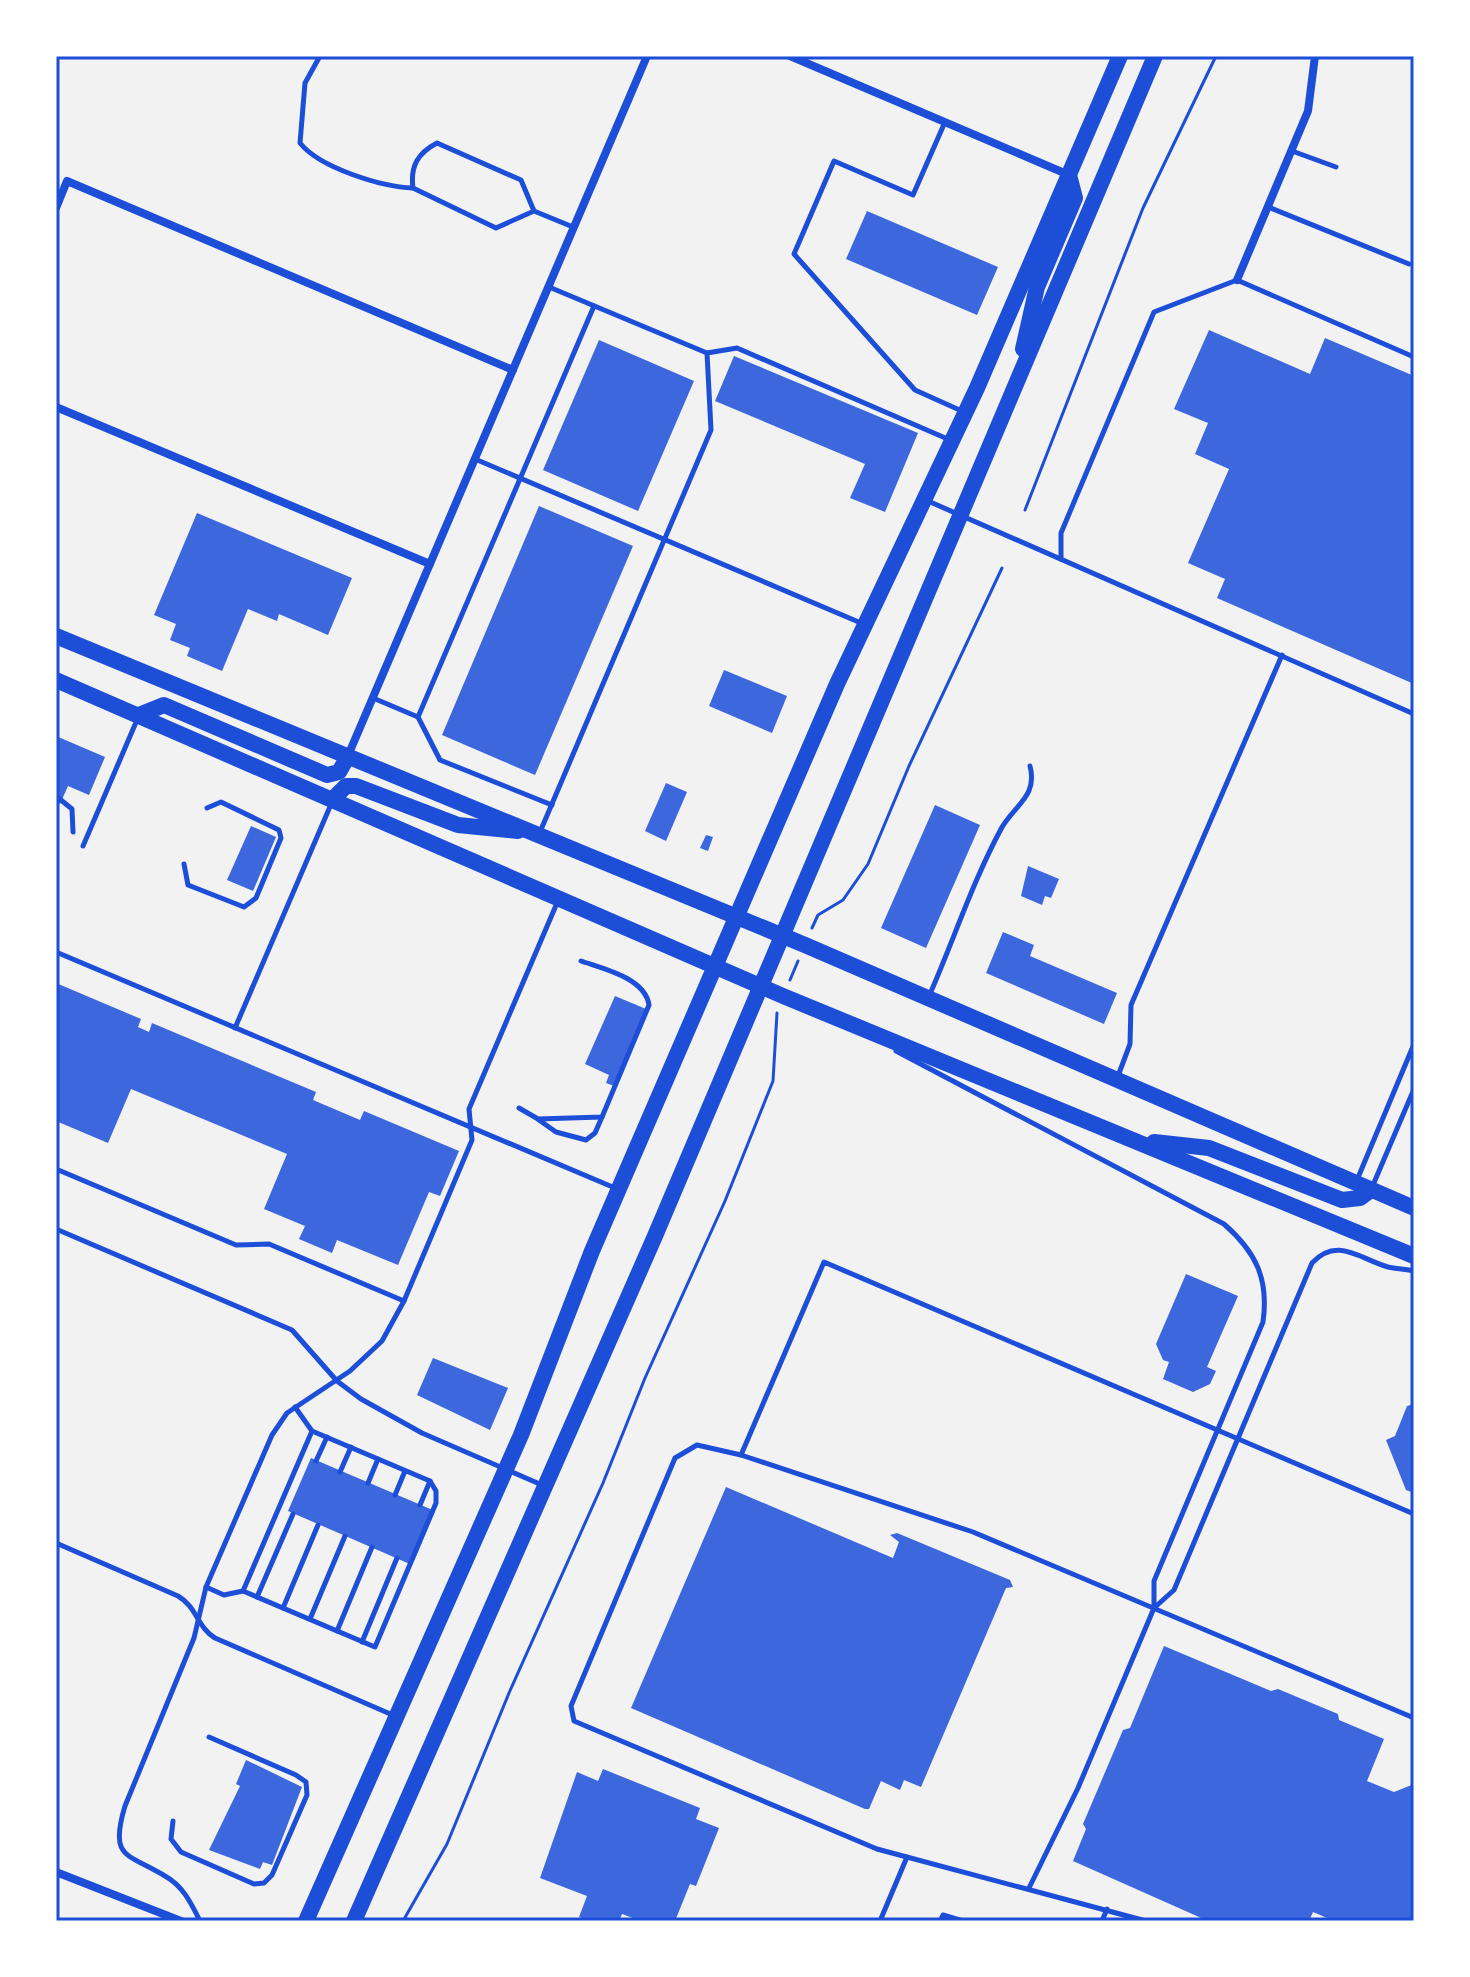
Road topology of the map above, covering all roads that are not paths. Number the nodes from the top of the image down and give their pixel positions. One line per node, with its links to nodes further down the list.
1 (320, 56): 13 (lane)
2 (647, 56): 17 (street)
3 (790, 56): 8 (street)
4 (1120, 56): 12 (main road)
5 (1144, 56): 9 (main road)
6 (1155, 56): 9 (main road)
7 (1315, 56): 10 (street)
8 (945, 122): 12 (street); 27 (lane)
9 (1121, 138): 25 (main road)
10 (1292, 151): 11 (lane); 14 (street)
11 (1336, 167)
12 (1069, 175): 25 (main road); 27 (main road)
13 (413, 188): 16 (lane); 16 (lane)
14 (1268, 207): 18 (lane); 19 (street)
15 (56, 208): 24 (street)
16 (534, 211): 17 (lane)
17 (574, 227): 20 (street)
18 (1409, 264)
19 (1237, 280): 23 (lane); 34 (lane)
20 (549, 287): 21 (lane); 24 (street)
21 (594, 306): 22 (lane); 30 (lane)
22 (707, 353): 28 (lane); 33 (lane)
23 (1414, 357)
24 (513, 370): 29 (street)
25 (1013, 390): 32 (main road)
26 (56, 407): 35 (street)
27 (965, 412): 28 (main road)
28 (952, 441): 31 (main road)
29 (475, 459): 30 (lane); 35 (street)
30 (520, 479): 33 (lane); 43 (lane)
31 (923, 499): 32 (lane); 36 (main road)
32 (960, 515): 34 (lane); 56 (main road)
33 (664, 540): 36 (lane); 48 (lane)
34 (1061, 559): 38 (lane)
35 (430, 564): 40 (street)
36 (864, 625): 55 (main road)
37 (56, 636): 44 (main road)
38 (1282, 655): 41 (lane); 65 (lane)
39 (56, 680): 42 (main road)
40 (373, 698): 43 (lane); 44 (street)
41 (1412, 710)
42 (139, 715): 44 (main road); 47 (main road); 52 (lane)
43 (418, 717): 48 (lane)
44 (347, 758): 51 (main road)
45 (1030, 766): 61 (lane)
46 (56, 796): 50 (lane)
47 (334, 798): 51 (main road); 54 (main road); 63 (lane)
48 (552, 805): 51 (lane)
49 (207, 808): 53 (lane)
50 (73, 832)
51 (540, 833): 55 (main road)
52 (83, 846)
53 (184, 864)
54 (559, 899): 59 (main road); 70 (lane)
55 (737, 917): 56 (main road); 59 (main road)
56 (784, 936): 60 (main road); 61 (main road)
57 (56, 952): 63 (lane)
58 (581, 961): 68 (lane)
59 (716, 966): 60 (main road); 74 (main road)
60 (762, 987): 62 (main road); 95 (main road)
61 (928, 998): 65 (main road)
62 (825, 1013): 71 (main road); 82 (lane)
63 (235, 1028): 70 (lane)
64 (1414, 1044): 73 (lane)
65 (1116, 1079): 73 (main road)
66 (1414, 1089): 73 (lane)
67 (519, 1108): 69 (lane)
68 (602, 1117): 69 (lane); 69 (lane)
69 (538, 1119)
70 (471, 1127): 74 (lane); 79 (lane)
71 (1133, 1139): 73 (main road); 77 (main road)
72 (56, 1169): 79 (lane)
73 (1363, 1186): 75 (main road)
74 (619, 1190): 90 (main road)
75 (1414, 1208)
76 (57, 1230): 80 (lane)
77 (1414, 1256)
78 (1414, 1271): 85 (lane)
79 (404, 1301): 80 (lane)
80 (337, 1381): 81 (lane); 90 (lane)
81 (295, 1407): 83 (lane); 105 (lane)
82 (1218, 1430): 85 (lane); 87 (lane); 109 (lane)
83 (312, 1431): 84 (lane); 106 (lane)
84 (327, 1437): 86 (lane); 89 (lane)
85 (1238, 1439): 99 (lane); 109 (lane)
86 (351, 1447): 88 (lane); 92 (lane)
87 (741, 1455): 109 (lane); 118 (lane)
88 (378, 1459): 91 (lane); 94 (lane)
89 (316, 1461)
90 (506, 1469): 95 (lane); 114 (main road)
91 (405, 1471): 93 (lane); 96 (lane)
92 (340, 1472)
93 (430, 1481): 97 (lane); 113 (lane)
94 (368, 1483)
95 (547, 1487): 125 (main road)
96 (395, 1495)
97 (420, 1505)
98 (293, 1514): 107 (lane)
99 (1414, 1514)
100 (318, 1525): 108 (lane)
101 (345, 1536): 110 (lane)
102 (56, 1543): 111 (lane)
103 (372, 1547): 112 (lane)
104 (397, 1558): 113 (lane)
105 (206, 1587): 106 (lane); 111 (lane)
106 (243, 1591): 107 (lane)
107 (257, 1597): 108 (lane)
108 (283, 1608): 110 (lane)
109 (1154, 1608): 115 (lane); 120 (lane)
110 (310, 1619): 112 (lane)
111 (199, 1621): 114 (lane); 123 (lane)
112 (337, 1631): 113 (lane)
113 (362, 1642)
114 (396, 1716): 124 (main road)
115 (1414, 1718)
116 (209, 1737): 117 (lane)
117 (173, 1821)
118 (907, 1857): 120 (lane); 126 (lane)
119 (56, 1872): 122 (street)
120 (1029, 1888): 121 (lane)
121 (1107, 1909): 129 (lane); 130 (lane)
122 (181, 1921)
123 (200, 1921)
124 (306, 1921)
125 (354, 1921)
126 (880, 1921)
127 (940, 1921): 128 (lane)
128 (963, 1921)
129 (1102, 1921)
130 (1146, 1921)

